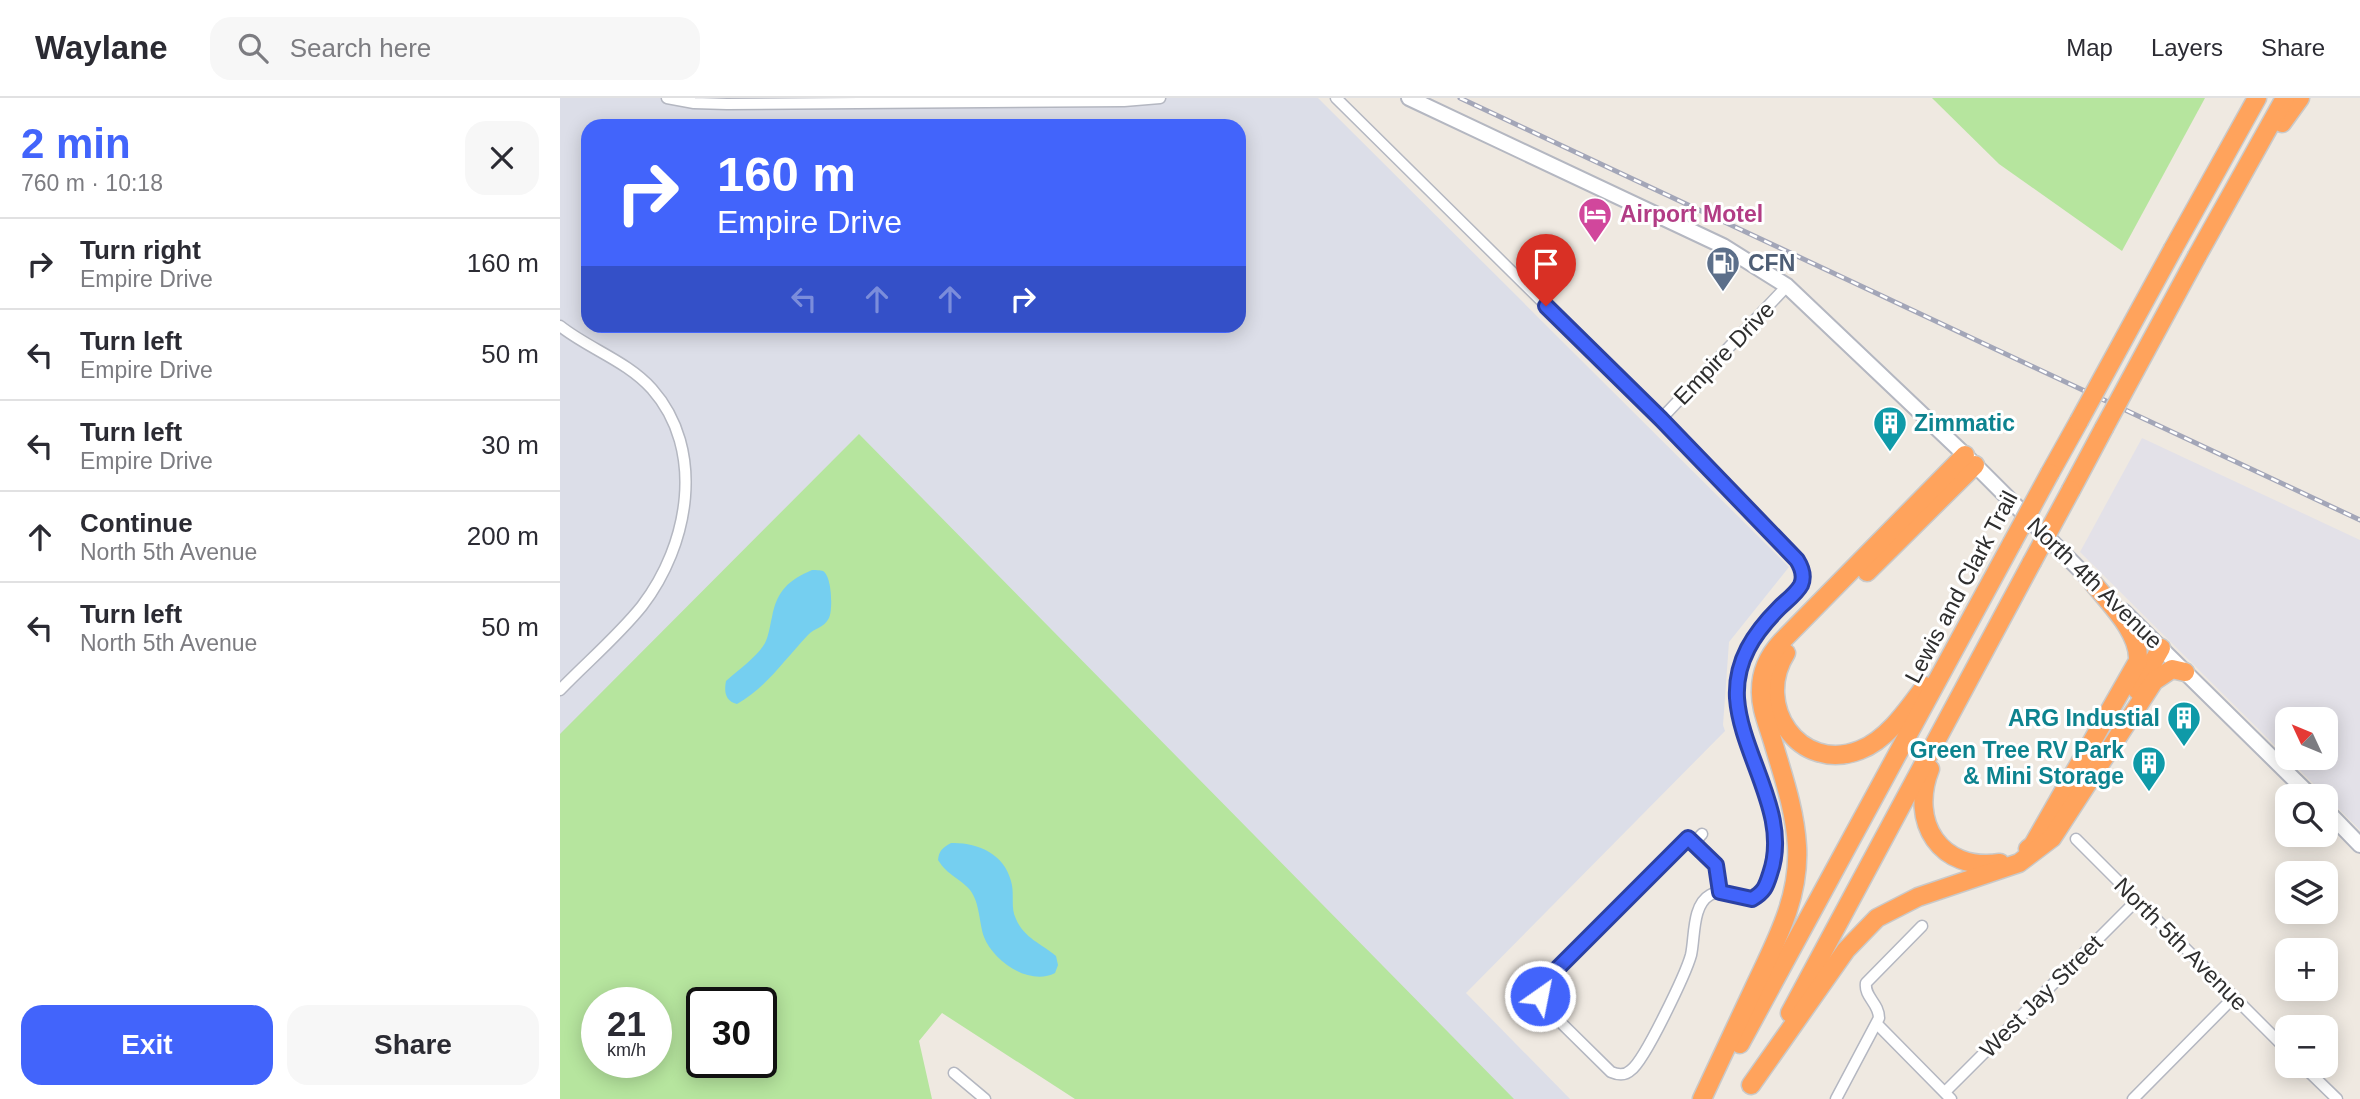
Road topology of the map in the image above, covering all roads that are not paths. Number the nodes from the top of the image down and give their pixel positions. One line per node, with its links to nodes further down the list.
1 (667, 98): 2 (street)
2 (1160, 98)
3 (1336, 98): 11 (street)
4 (1409, 98): 9 (main road, North 4th Avenue)
5 (2257, 98): 14 (highway, Lewis and Clark Trail, bridge)
6 (2285, 98): 8 (highway)
7 (2300, 98): 8 (highway)
8 (2244, 173): 19 (highway, bridge)
9 (1787, 286): 11 (street, Empire Drive); 12 (main road, North 4th Avenue)
10 (560, 326): 18 (street)
11 (1661, 419): 27 (street)
12 (1970, 460): 13 (main road, North 4th Avenue); 14 (highway); 39 (highway)
13 (2093, 583): 15 (main road, North 4th Avenue); 16 (highway)
14 (1959, 642): 40 (highway, Lewis and Clark Trail)
15 (2161, 648): 16 (highway); 17 (main road, North 4th Avenue); 22 (highway)
16 (2138, 661): 19 (highway)
17 (2185, 672): 20 (main road, North 4th Avenue); 22 (highway)
18 (560, 690)
19 (1951, 712): 35 (highway)
20 (2299, 784)
21 (2338, 822): 26 (main road)
22 (2062, 824): 35 (highway)
23 (1702, 834): 25 (street)
24 (2076, 839): 28 (street, North 5th Avenue)
25 (1694, 843): 27 (street); 27 (street)
26 (2360, 845)
27 (1720, 892)
28 (2137, 900): 30 (street, North 5th Avenue); 36 (street, West Jay Street)
29 (1922, 926): 31 (street)
30 (2234, 997): 32 (street, North 5th Avenue); 42 (street)
31 (1877, 1024): 36 (street); 41 (street)
32 (2275, 1038)
33 (954, 1073): 38 (street)
34 (2314, 1078): 37 (street)
35 (1747, 1092)
36 (1948, 1096)
37 (2332, 1097)
38 (985, 1099)
39 (1702, 1099)
40 (1710, 1099)
41 (1836, 1099)
42 (2133, 1099)

